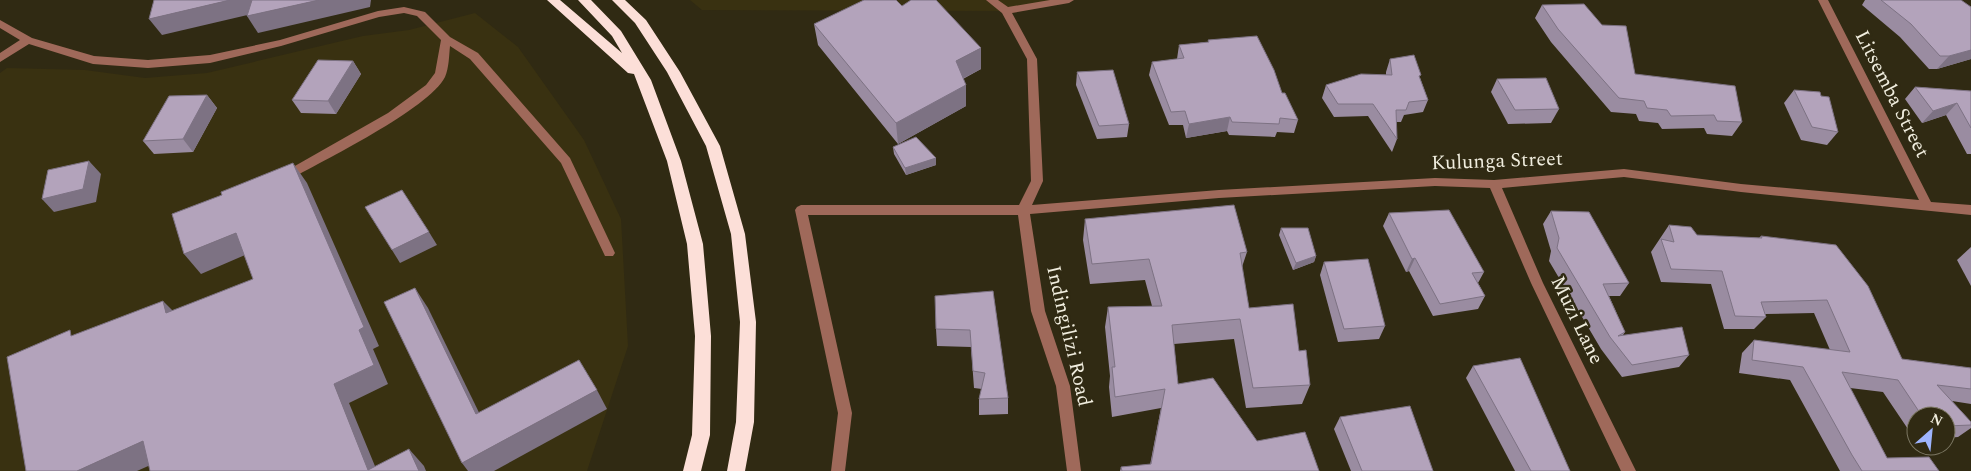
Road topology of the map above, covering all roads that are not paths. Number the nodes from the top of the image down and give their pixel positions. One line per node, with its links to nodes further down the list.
1 (553, 0): 14 (highway)
2 (584, 0): 14 (highway)
3 (618, 0): 9 (highway)
4 (627, 0): 9 (highway)
5 (991, 0): 8 (street)
6 (1069, 0): 8 (street)
7 (1823, 0): 17 (street, Litsemba Street)
8 (1006, 11): 18 (street)
9 (640, 20): 22 (highway)
10 (0, 23): 12 (street)
11 (446, 39): 12 (street); 16 (street); 20 (street)
12 (28, 40): 13 (street)
13 (0, 58)
14 (644, 80): 21 (highway)
15 (1494, 184): 17 (street, Kulunga Street); 18 (street, Kulunga Street); 25 (street, Muzi Lane)
16 (270, 185)
17 (1927, 205): 19 (street, Kulunga Street)
18 (1024, 210): 23 (street, Kulunga Street); 24 (street, Indingilizi Road)
19 (1971, 210)
20 (609, 253)
21 (692, 471)
22 (736, 471)
23 (838, 471)
24 (1074, 471)
25 (1629, 471)

